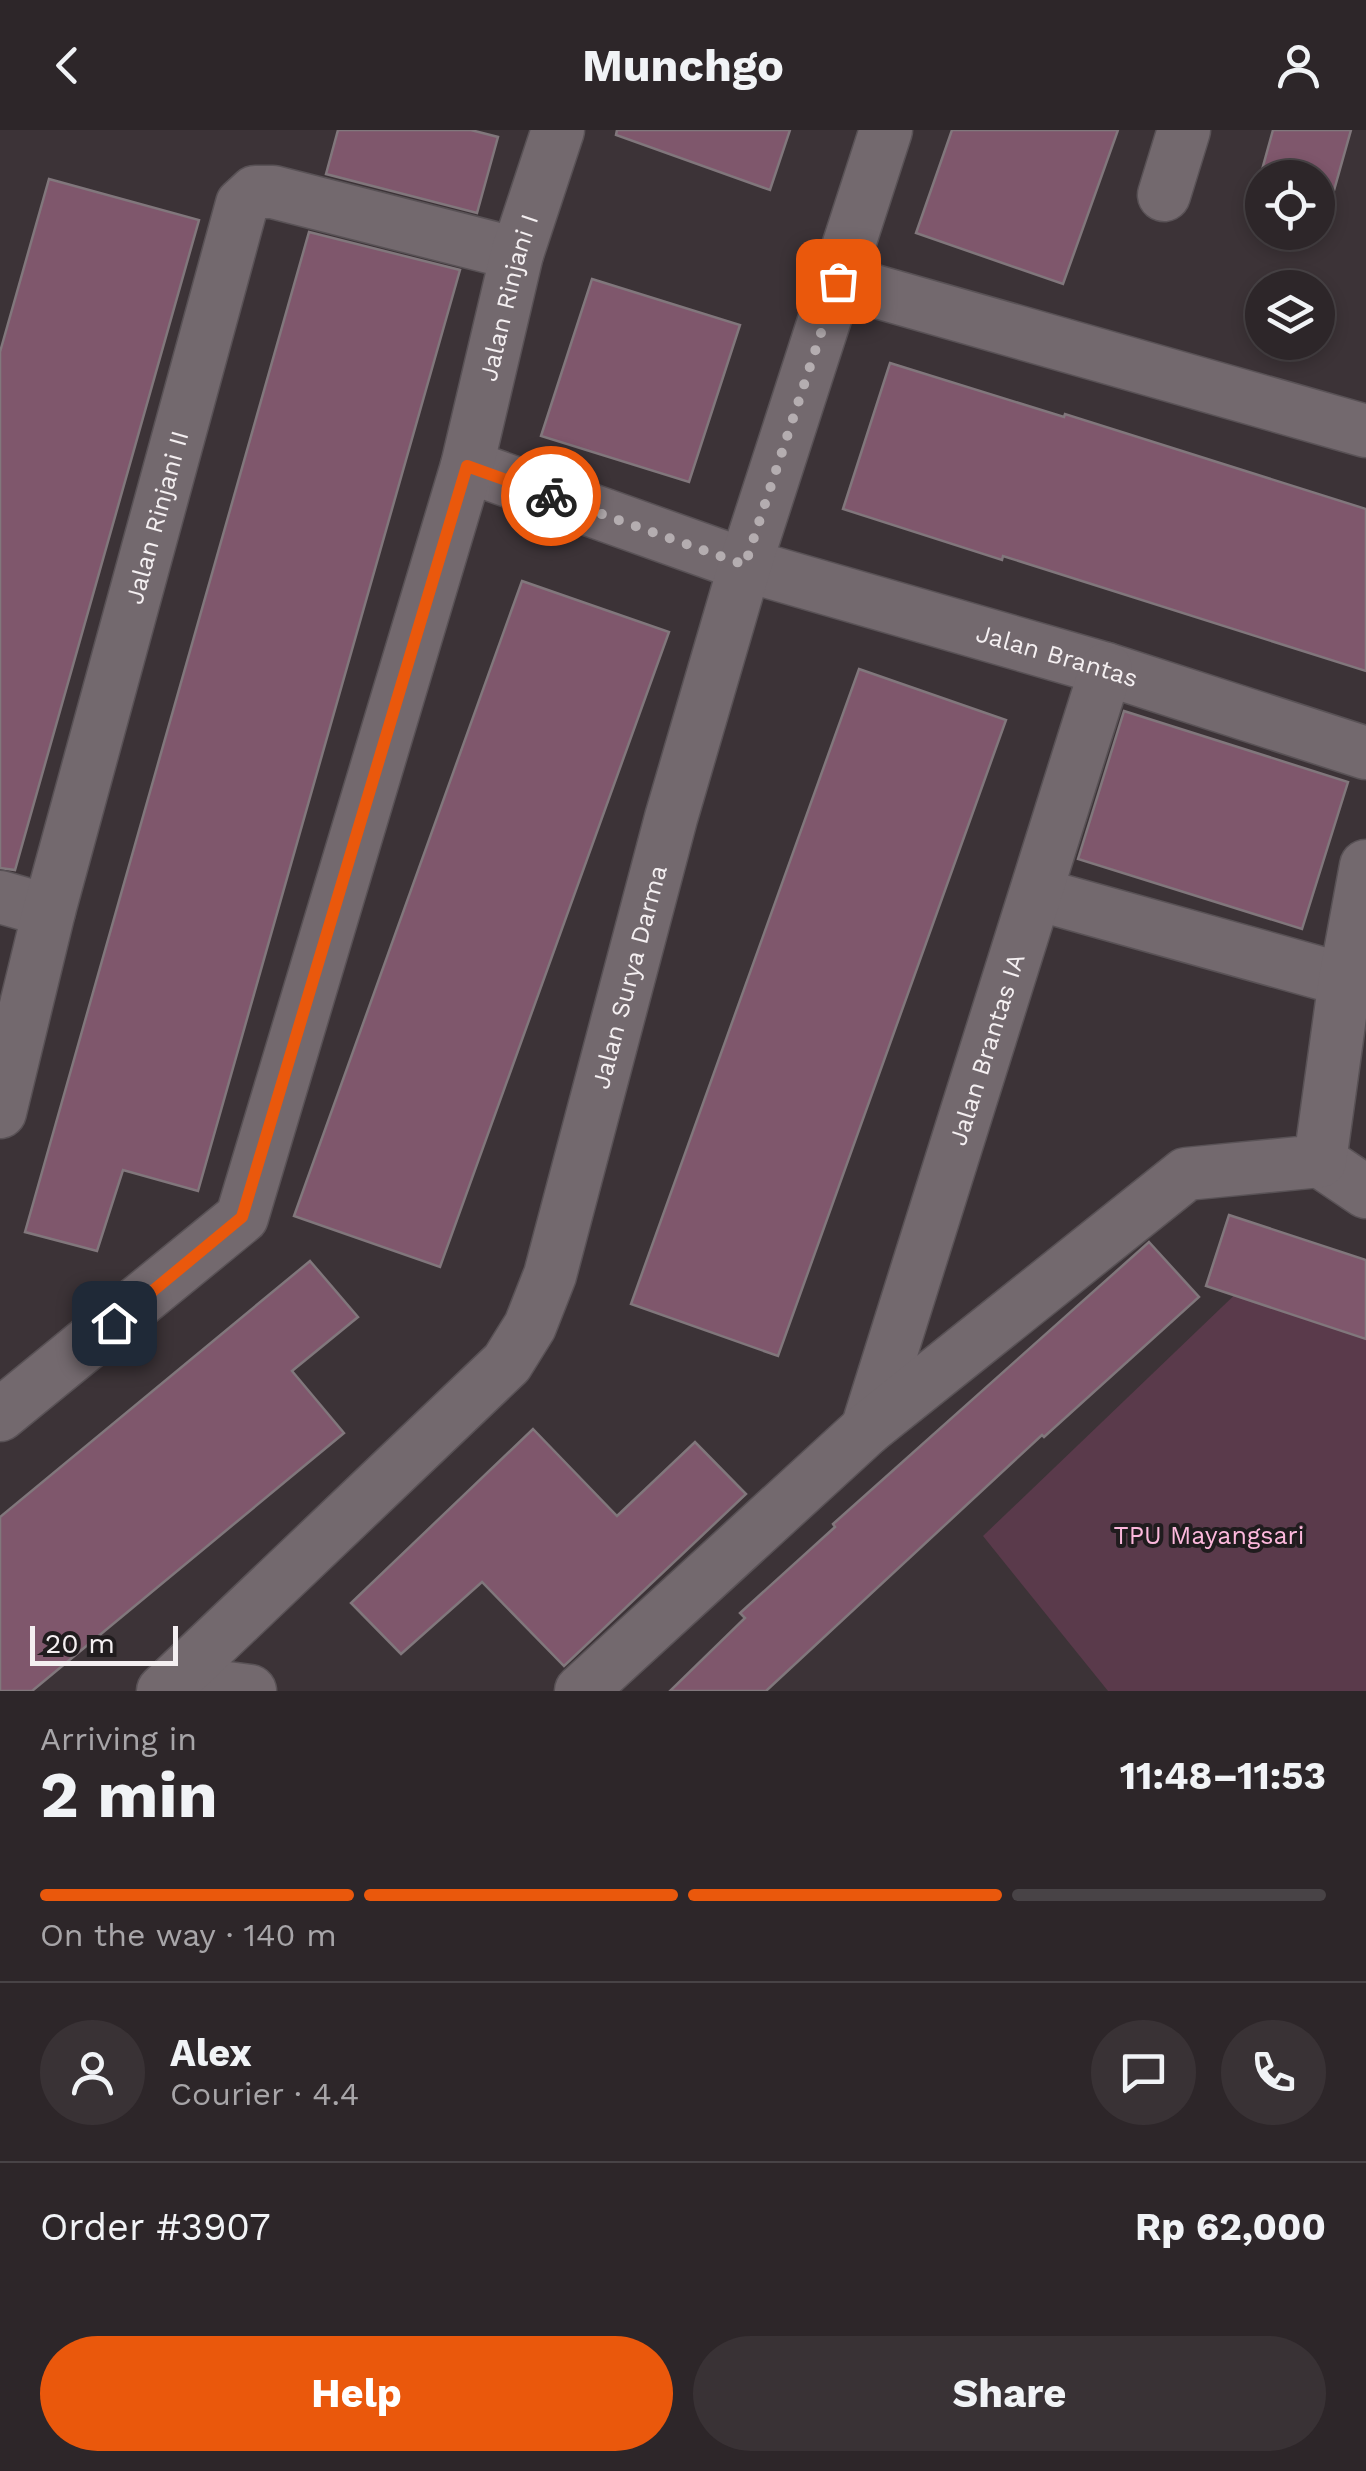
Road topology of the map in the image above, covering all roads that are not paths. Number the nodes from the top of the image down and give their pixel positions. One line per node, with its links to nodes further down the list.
1 (558, 130): 5 (street, Jalan Rinjani I)
2 (886, 130): 6 (street, Jalan Surya Darma)
3 (1184, 130): 4 (street)
4 (1164, 195)
5 (518, 254): 8 (street, Jalan Rinjani I); 14 (street, Jalan Rinjani II)
6 (838, 281): 7 (street); 9 (street, Jalan Surya Darma)
7 (1366, 431)
8 (467, 466): 9 (street); 19 (street, Jalan Rinjani I)
9 (745, 565): 10 (street, Jalan Brantas); 21 (street, Jalan Surya Darma)
10 (1106, 669): 11 (street, Jalan Brantas); 13 (street, Jalan Brantas IA)
11 (1366, 754)
12 (1366, 866): 15 (street)
13 (1037, 894): 15 (street); 20 (street, Jalan Brantas IA)
14 (24, 904): 16 (street, Jalan Rinjani II)
15 (1344, 980): 17 (street)
16 (0, 1112)
17 (1320, 1161): 18 (street); 20 (street)
18 (1366, 1192)
19 (0, 1415)
20 (867, 1429): 23 (street)
21 (168, 1686): 22 (street)
22 (250, 1691)
23 (581, 1691)

